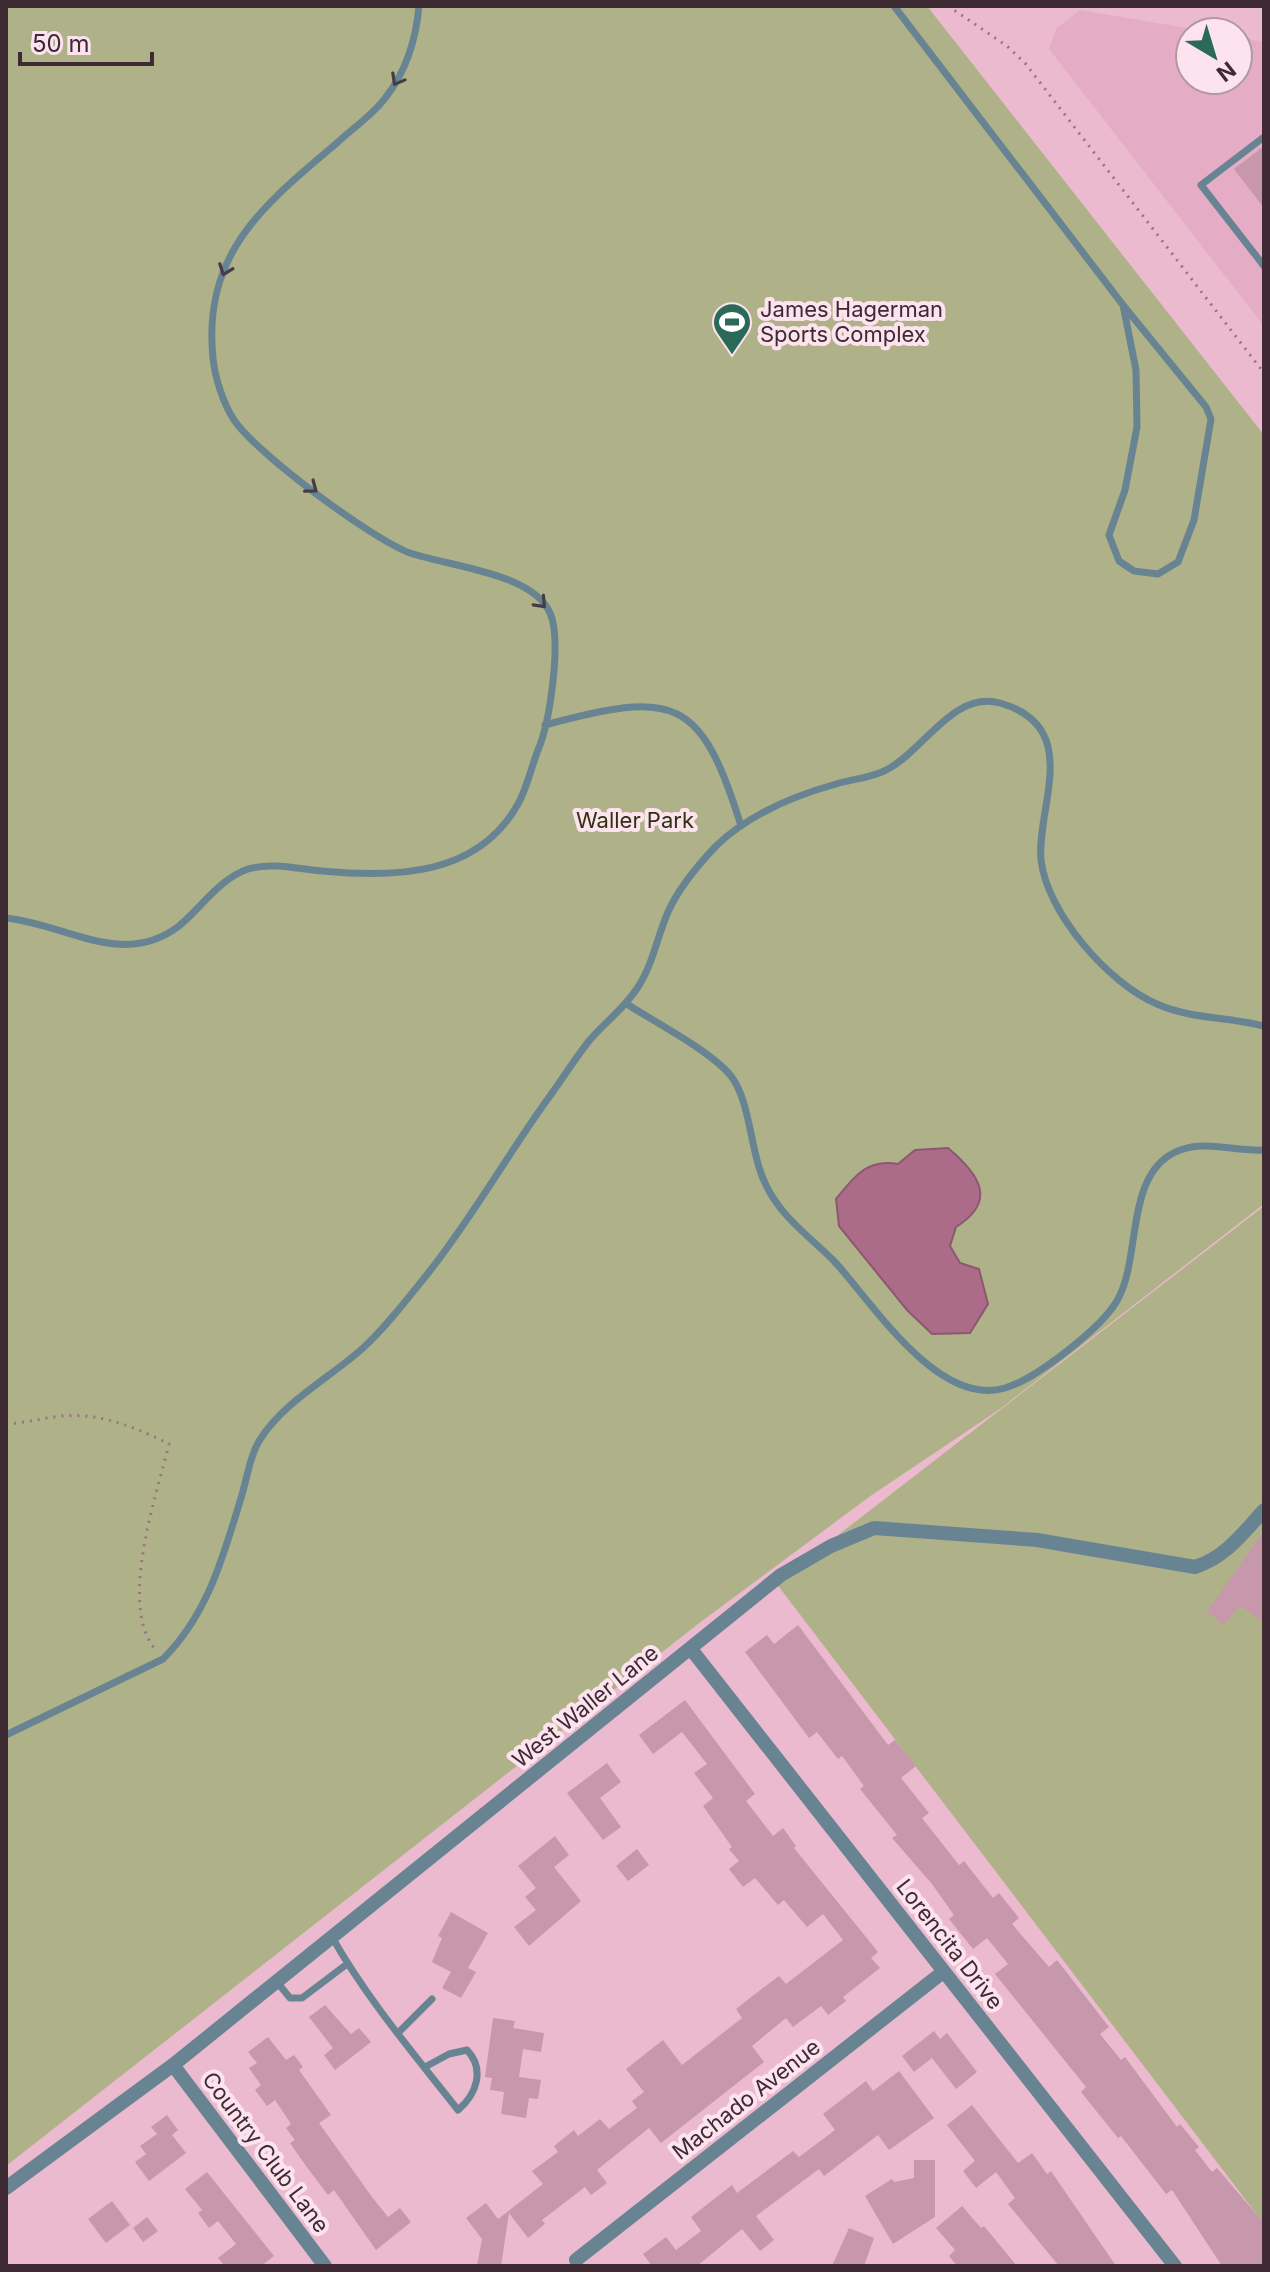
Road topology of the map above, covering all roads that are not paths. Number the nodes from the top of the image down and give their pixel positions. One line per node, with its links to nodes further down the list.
1 (419, 6): 6 (lane, one-way to 6)
2 (894, 6): 5 (lane)
3 (1264, 137): 4 (lane)
4 (1264, 266)
5 (1123, 305): 5 (lane)
6 (545, 725): 7 (lane); 8 (lane)
7 (741, 826): 9 (lane); 10 (lane)
8 (6, 918)
9 (627, 1004): 11 (lane); 14 (lane)
10 (1264, 1026)
11 (1264, 1150)
12 (1264, 1510): 13 (street, West Waller Lane)
13 (691, 1649): 15 (street, West Waller Lane); 17 (street, Lorencita Drive)
14 (6, 1735)
15 (332, 1937): 16 (lane); 18 (street, West Waller Lane)
16 (347, 1964): 18 (lane); 20 (lane)
17 (943, 1972): 24 (street, Machado Avenue); 26 (street, Lorencita Drive)
18 (277, 1982): 21 (street, West Waller Lane)
19 (432, 1999): 20 (lane)
20 (398, 2033): 22 (lane)
21 (173, 2065): 23 (street, West Waller Lane); 25 (street, Country Club Lane)
22 (425, 2067): 22 (lane)
23 (6, 2188)
24 (576, 2260)
25 (325, 2266)
26 (1175, 2266)

